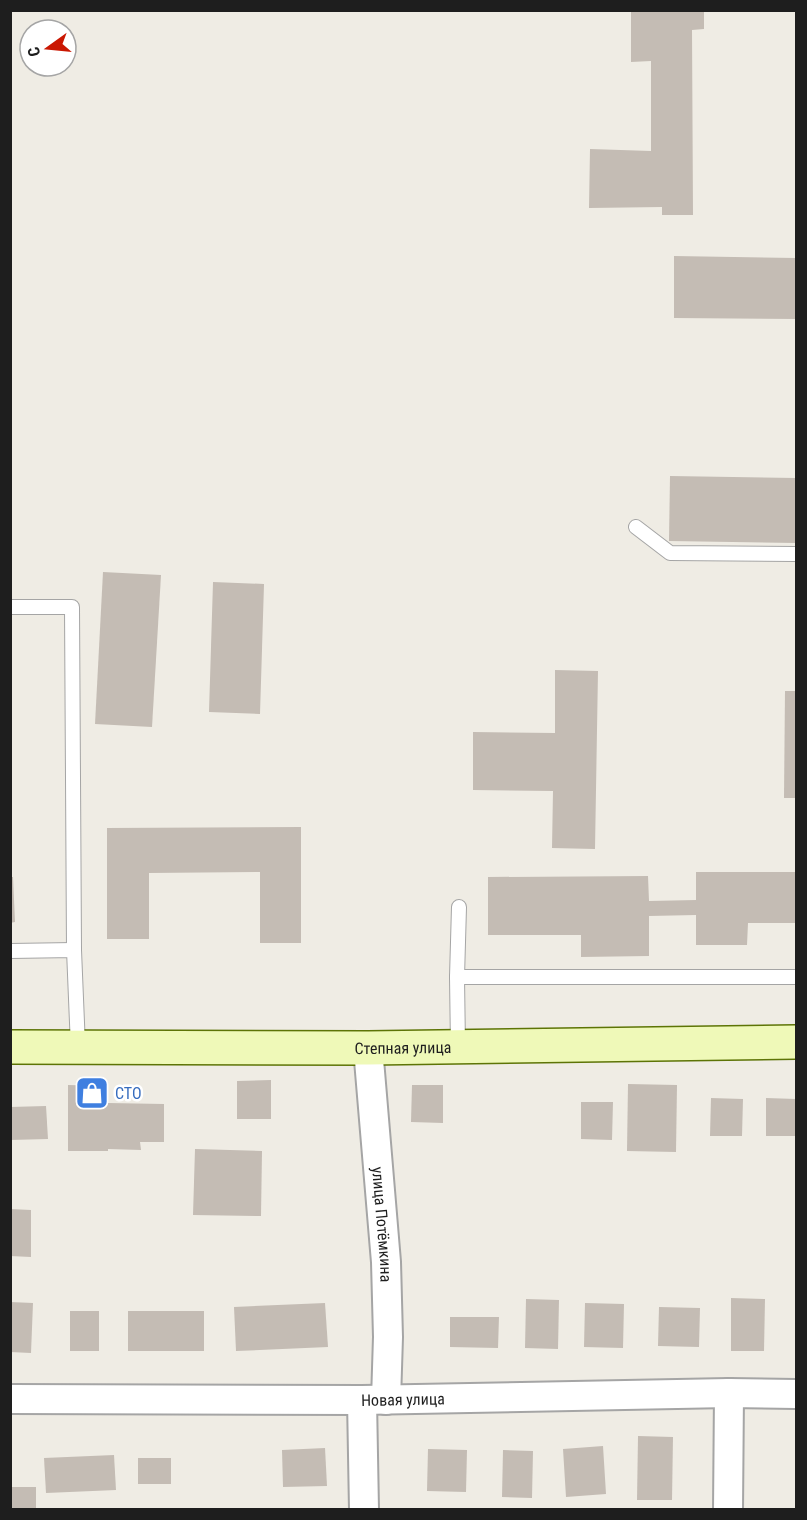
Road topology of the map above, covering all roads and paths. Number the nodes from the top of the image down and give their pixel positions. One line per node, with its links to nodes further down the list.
1 (636, 527): 2 (lane)
2 (796, 554)
3 (10, 607): 5 (lane)
4 (459, 907): 7 (lane)
5 (74, 950): 6 (lane); 11 (lane)
6 (10, 951)
7 (457, 977): 8 (lane); 12 (lane)
8 (796, 977)
9 (796, 1042): 12 (main road, Степная улица)
10 (10, 1047): 11 (main road, Степная улица)
11 (78, 1047): 13 (main road, Степная улица)
12 (458, 1047): 13 (main road, Степная улица)
13 (368, 1048): 17 (street, улица Потёмкина)
14 (729, 1393): 15 (street, Новая улица); 17 (street, Новая улица); 19 (street)
15 (796, 1394)
16 (10, 1400): 17 (street, Новая улица)
17 (374, 1400): 18 (street, улица Потёмкина)
18 (364, 1509)
19 (728, 1509)

